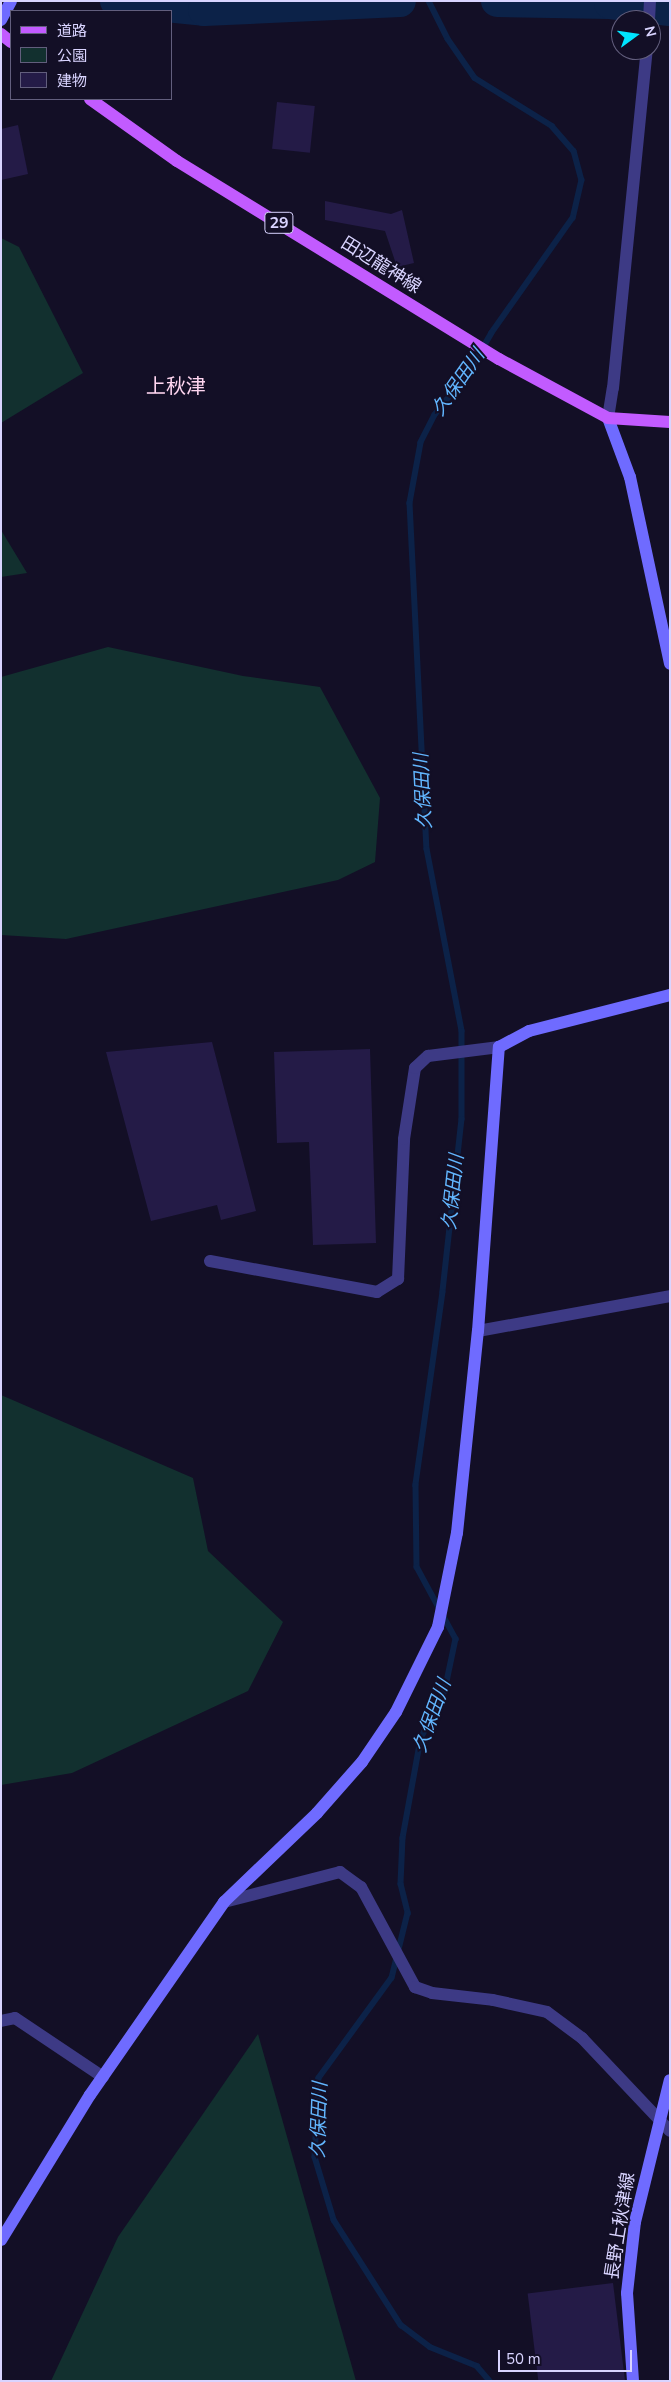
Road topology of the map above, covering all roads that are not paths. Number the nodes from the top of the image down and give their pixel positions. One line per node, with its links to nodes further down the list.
1 (11, 1): 2 (street)
2 (1, 20)
3 (646, 60): 5 (street)
4 (91, 100): 5 (main road, 田辺龍神線 / 29)
5 (608, 418): 6 (main road, 田辺龍神線 / 29); 7 (street)
6 (670, 422)
7 (670, 664)
8 (670, 994): 9 (street)
9 (499, 1047): 10 (street); 12 (street)
10 (210, 1261)
11 (670, 1296): 12 (street)
12 (478, 1331): 13 (street)
13 (224, 1902): 15 (street); 17 (street)
14 (1, 2021): 15 (street)
15 (103, 2077): 19 (street)
16 (670, 2080): 17 (street, 長野上秋津線)
17 (658, 2119): 18 (street); 20 (street, 長野上秋津線)
18 (670, 2131)
19 (1, 2240)
20 (633, 2381)

